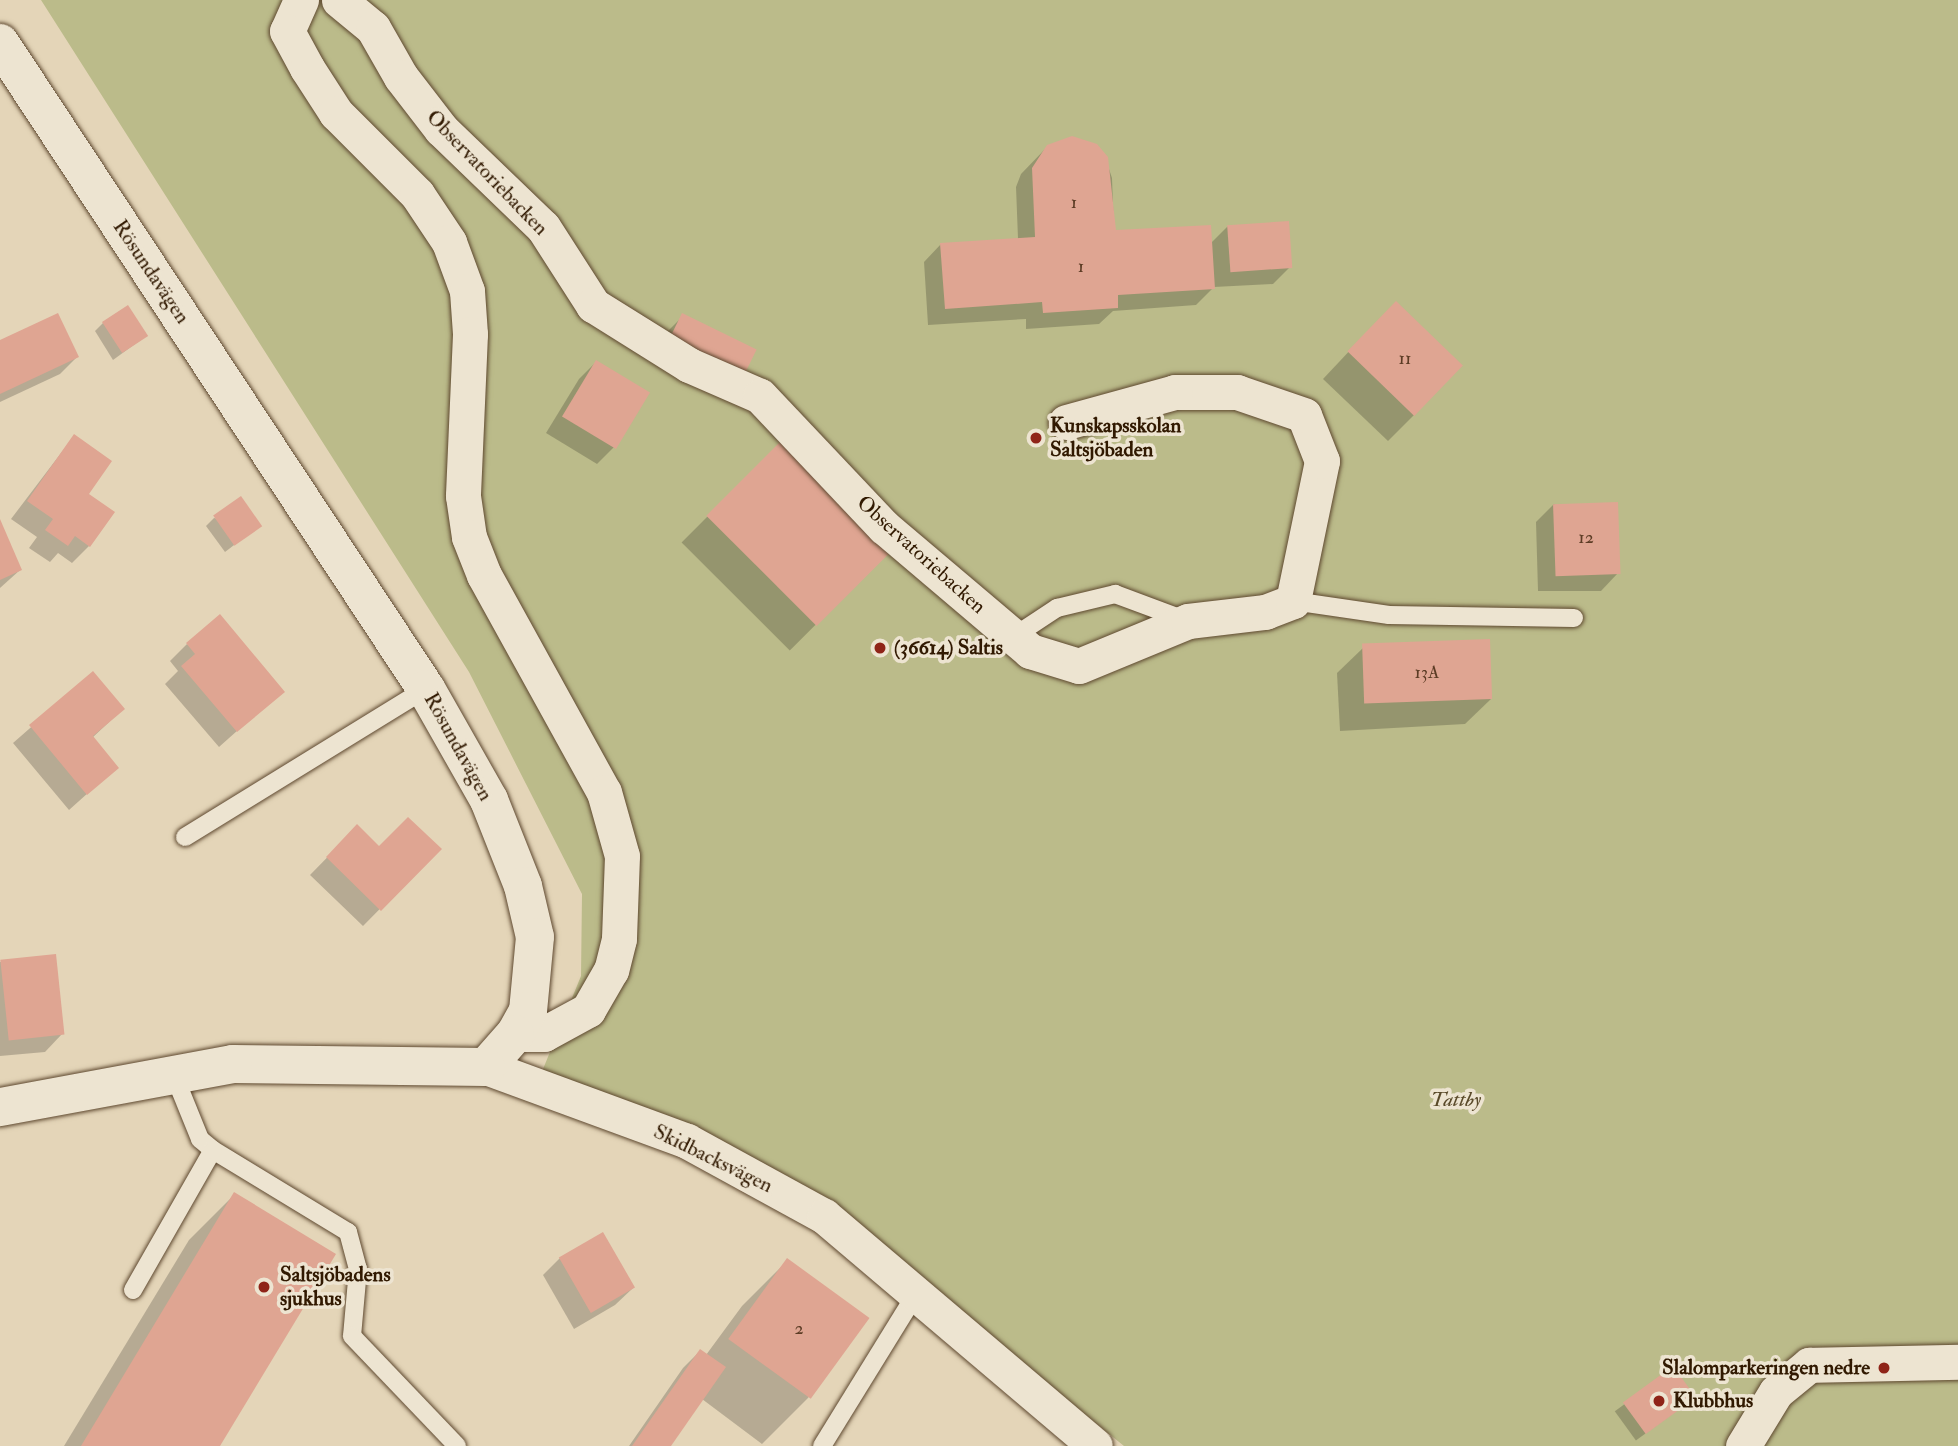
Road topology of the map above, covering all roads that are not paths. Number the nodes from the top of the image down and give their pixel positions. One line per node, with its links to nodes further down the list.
1 (301, 0): 11 (street)
2 (339, 0): 8 (street, Observatoriebacken)
3 (0, 43): 9 (street, Rösundavägen)
4 (1066, 422): 5 (street)
5 (1293, 601): 6 (lane); 7 (street, Observatoriebacken)
6 (1574, 618)
7 (1188, 621): 8 (lane); 8 (street, Observatoriebacken)
8 (1013, 637)
9 (426, 689): 10 (lane); 11 (street, Rösundavägen)
10 (185, 837)
11 (515, 1034): 12 (street, Rösundavägen)
12 (486, 1067): 13 (street); 17 (street, Skidbacksvägen)
13 (174, 1075): 14 (street); 15 (lane)
14 (0, 1107)
15 (213, 1150): 16 (lane); 19 (lane)
16 (133, 1290)
17 (916, 1294): 20 (lane); 21 (street, Skidbacksvägen)
18 (1958, 1362): 22 (street)
19 (457, 1446)
20 (822, 1446)
21 (1095, 1446)
22 (1743, 1446)

